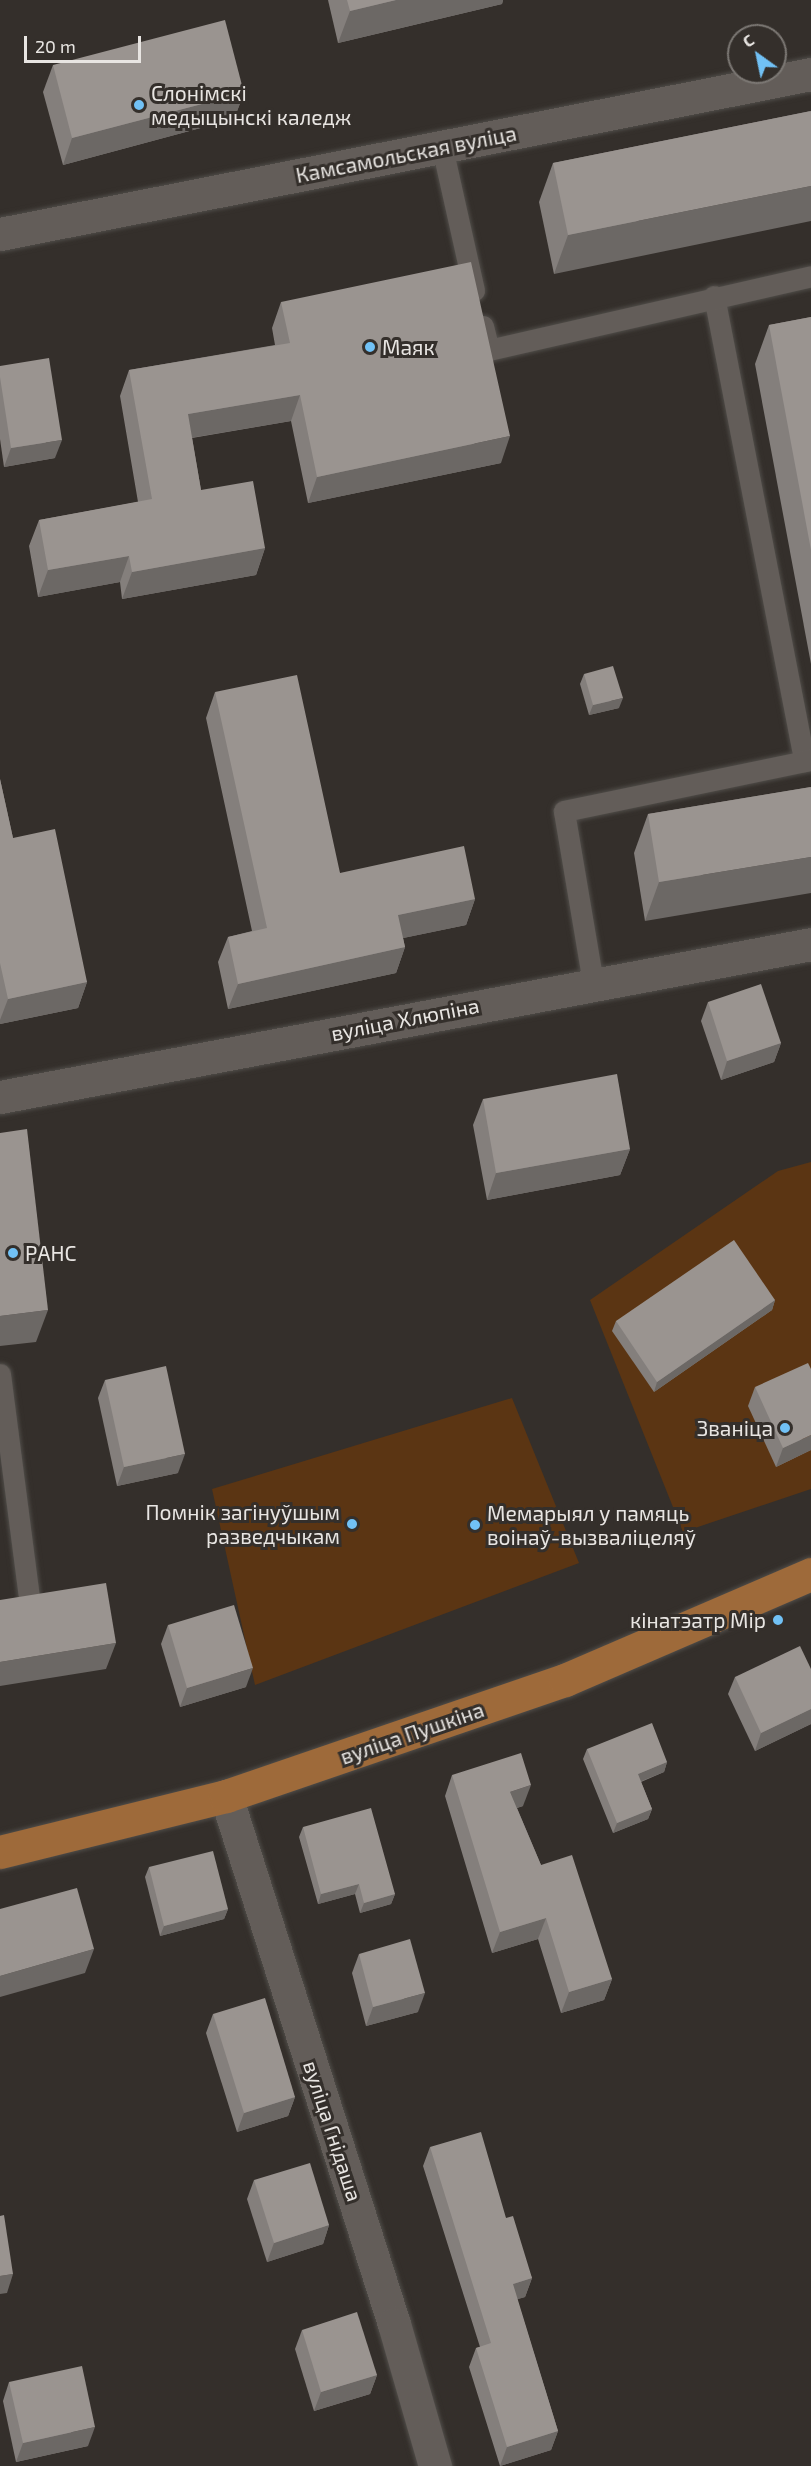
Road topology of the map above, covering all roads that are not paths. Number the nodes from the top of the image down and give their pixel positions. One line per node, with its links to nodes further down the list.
1 (811, 74): 2 (street, Камсамольская вуліца)
2 (442, 147): 3 (street, Камсамольская вуліца); 5 (lane)
3 (0, 234)
4 (811, 276): 5 (lane)
5 (714, 296): 6 (lane)
6 (808, 761): 8 (lane)
7 (811, 944): 8 (street, вуліца Хлюпіна)
8 (593, 983): 9 (street, вуліца Хлюпіна)
9 (0, 1097)
10 (0, 1374): 12 (lane)
11 (811, 1574): 13 (main road, вуліца Пушкіна)
12 (29, 1598)
13 (226, 1797): 14 (main road, вуліца Пушкіна); 15 (street, вуліца Гнідаша)
14 (0, 1852)
15 (435, 2466)

